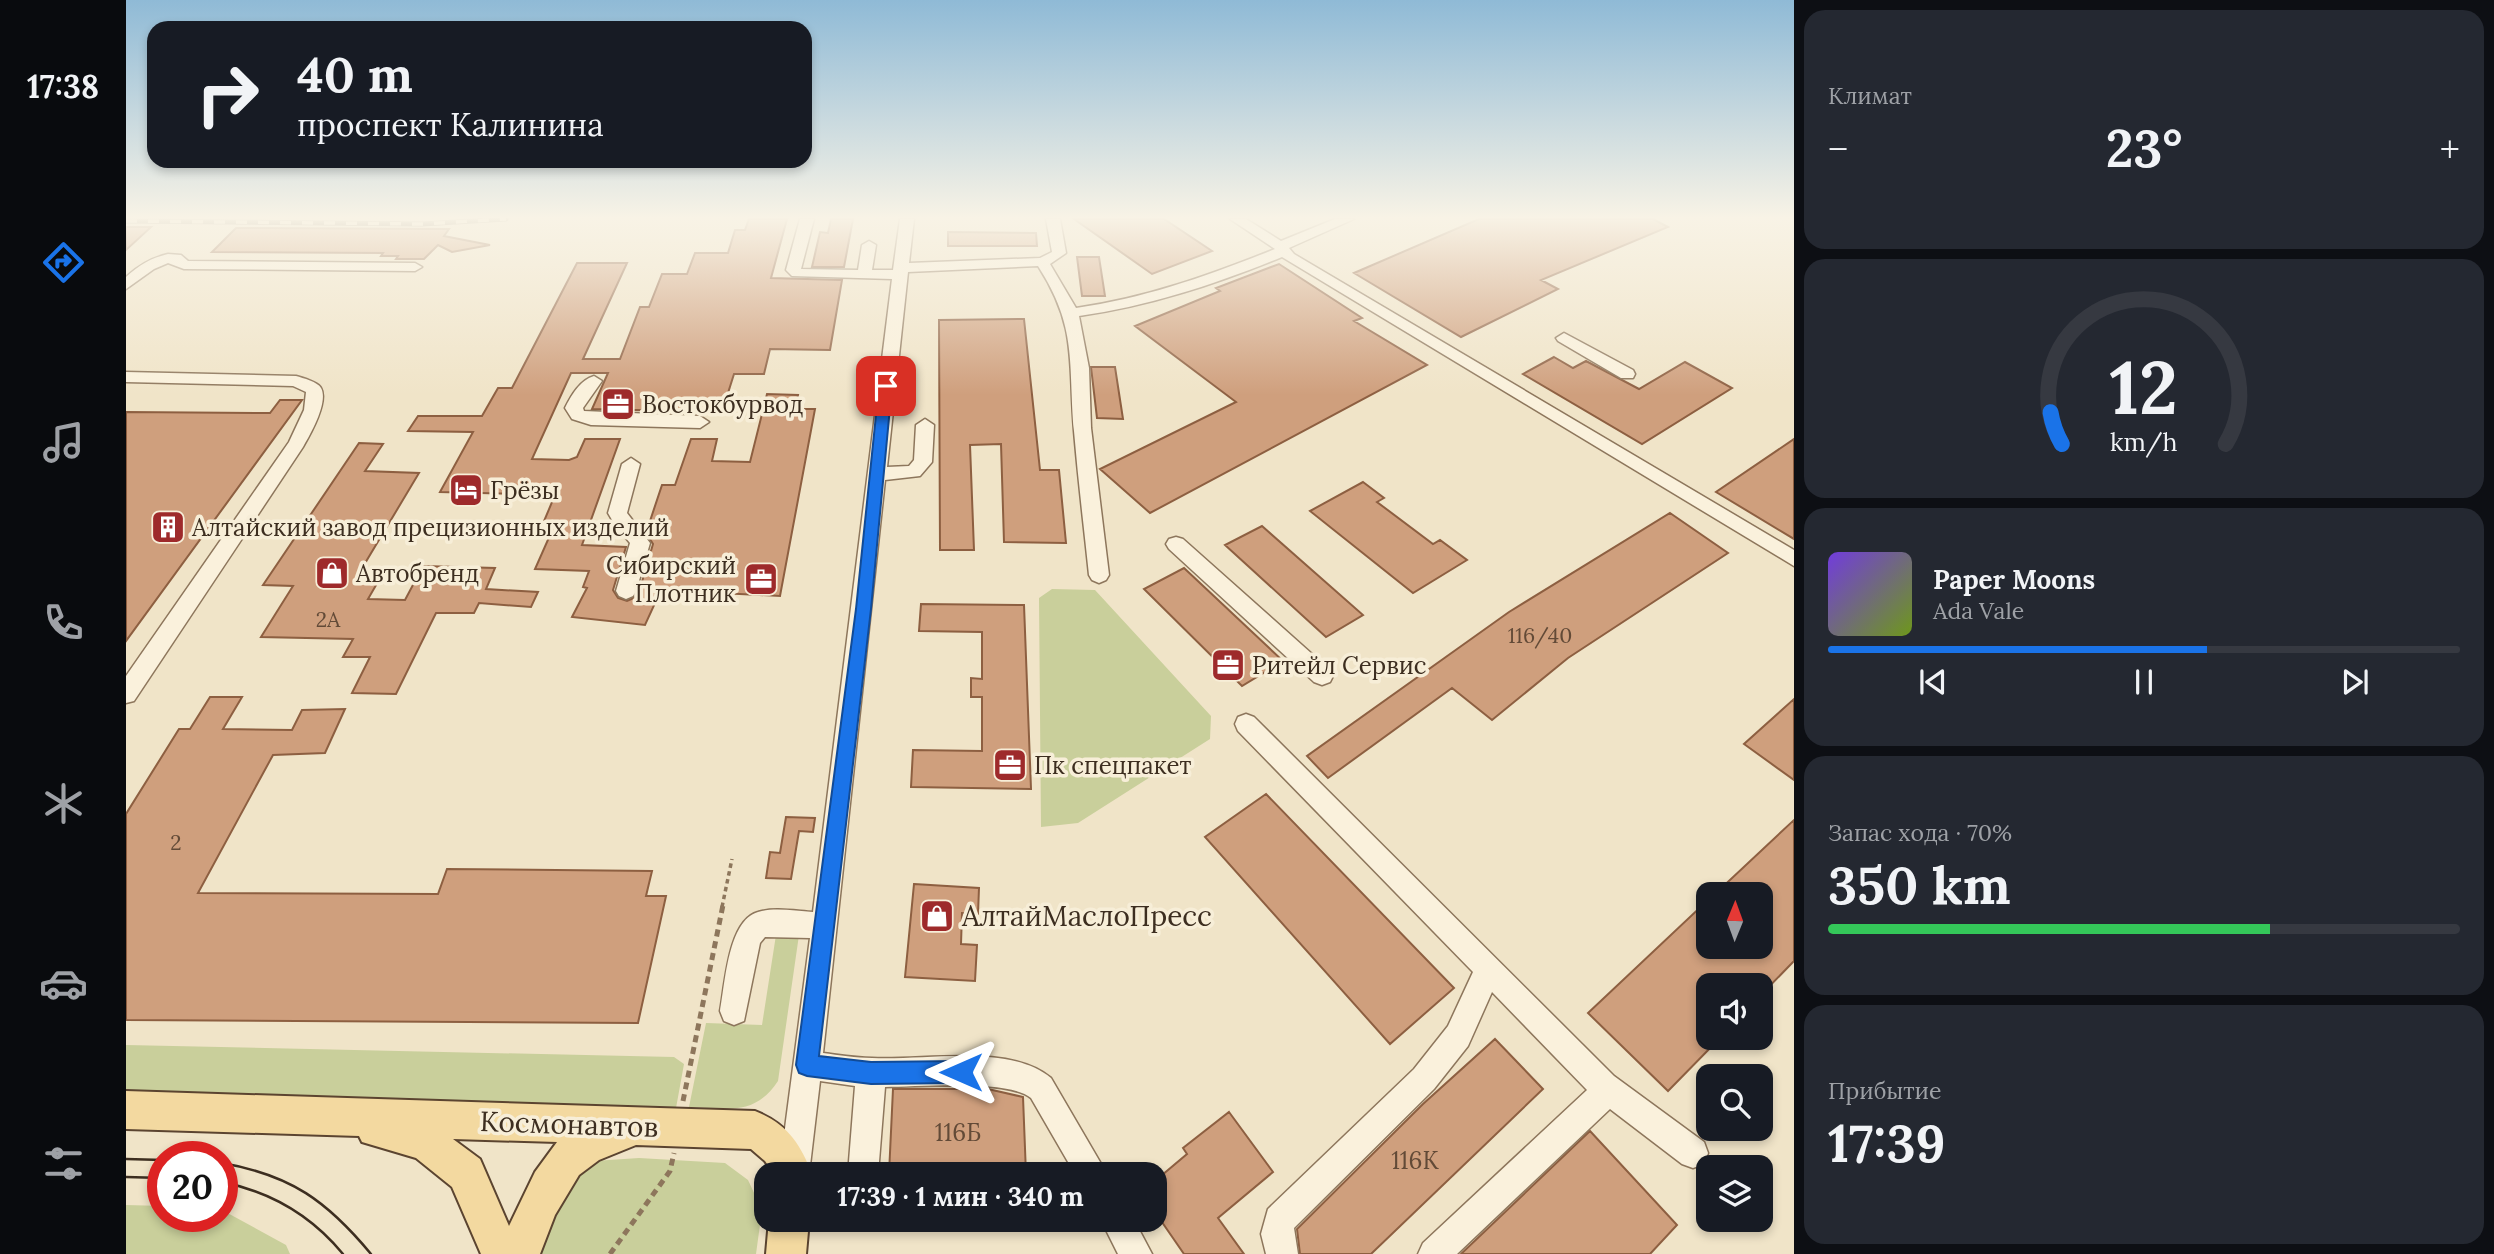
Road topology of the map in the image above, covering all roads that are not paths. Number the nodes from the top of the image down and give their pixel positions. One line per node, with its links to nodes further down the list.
1 (840, 278): 7 (street)
2 (888, 278): 7 (street)
3 (894, 278): 16 (street)
4 (1052, 278): 8 (street)
5 (1217, 278): 8 (street)
6 (1323, 278): 18 (street)
7 (864, 280)
8 (1071, 313): 19 (street)
9 (1564, 338): 10 (street)
10 (1627, 374)
11 (126, 377): 22 (street)
12 (594, 381): 13 (street)
13 (699, 422)
14 (925, 425): 16 (street)
15 (631, 464): 20 (street)
16 (877, 474): 24 (street)
17 (1176, 544): 21 (street)
18 (1794, 559)
19 (1100, 575)
20 (626, 592)
21 (1322, 677)
22 (126, 694)
23 (1246, 724): 25 (street)
24 (823, 925): 26 (street); 27 (street)
25 (1488, 969): 29 (street); 44 (street)
26 (734, 1011)
27 (807, 1065): 28 (street); 35 (street)
28 (871, 1073): 36 (street); 37 (street)
29 (1604, 1086): 33 (street); 45 (street)
30 (126, 1110): 31 (main road)
31 (323, 1116): 32 (main road, Космонавтов); 40 (main road)
32 (639, 1126): 34 (main road, Космонавтов); 41 (main road)
33 (1693, 1153)
34 (789, 1162)
35 (795, 1162)
36 (864, 1162)
37 (1085, 1162)
38 (788, 1232): 42 (main road)
39 (1124, 1232): 43 (street)
40 (501, 1254)
41 (520, 1254)
42 (786, 1254)
43 (1136, 1254)
44 (1282, 1254)
45 (1434, 1254)

